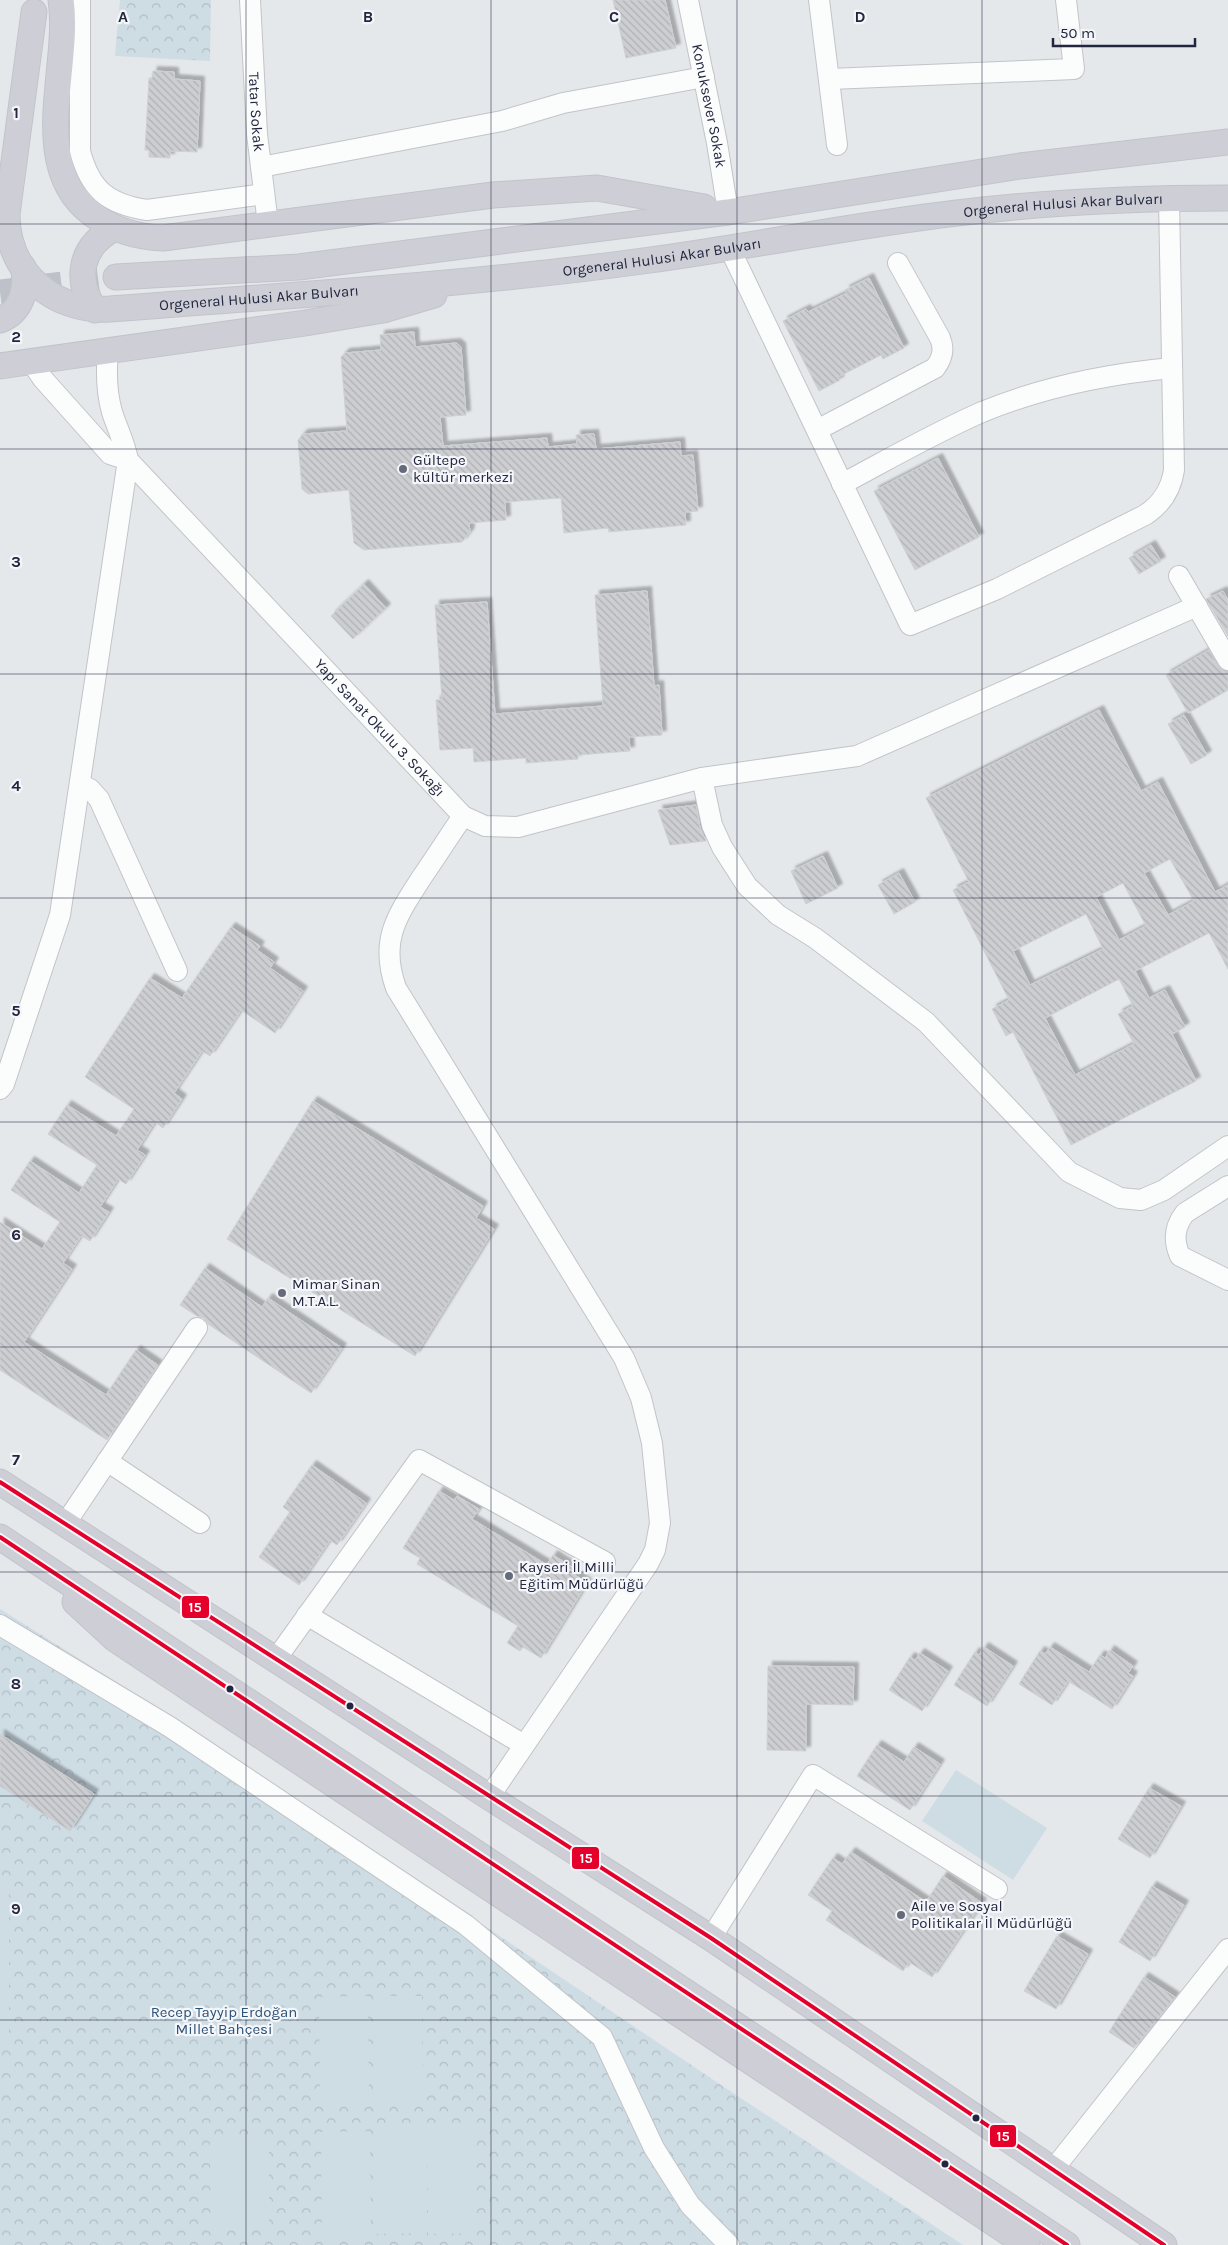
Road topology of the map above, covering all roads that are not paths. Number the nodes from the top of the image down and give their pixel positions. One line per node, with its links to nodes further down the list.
1 (61, 0): 18 (main road)
2 (80, 0): 13 (street)
3 (250, 0): 12 (street, Tatar Sokak)
4 (688, 0): 8 (street, Konuksever Sokak)
5 (819, 0): 9 (street)
6 (1066, 0): 9 (street)
7 (34, 12): 21 (main road, Orgeneral Hulusi Akar Bulvarı)
8 (704, 77): 12 (street); 16 (street, Konuksever Sokak)
9 (830, 79): 11 (street)
10 (1228, 142): 16 (main road, Orgeneral Hulusi Akar Bulvarı)
11 (837, 145)
12 (261, 167): 13 (street, Tatar Sokak)
13 (264, 194): 17 (street, Tatar Sokak)
14 (1168, 198): 15 (main road, Orgeneral Hulusi Akar Bulvarı); 19 (main road, Orgeneral Hulusi Akar Bulvarı); 29 (street)
15 (1228, 198)
16 (728, 212): 17 (main road); 22 (main road, Orgeneral Hulusi Akar Bulvarı)
17 (268, 224): 18 (main road)
18 (115, 228): 24 (main road)
19 (729, 247): 23 (main road, Orgeneral Hulusi Akar Bulvarı); 30 (street)
20 (898, 263): 30 (street)
21 (23, 266): 24 (main road, Orgeneral Hulusi Akar Bulvarı); 25 (main road)
22 (116, 277)
23 (489, 280): 24 (main road, Orgeneral Hulusi Akar Bulvarı); 26 (main road)
24 (96, 310)
25 (0, 320)
26 (108, 350): 27 (main road); 31 (street, Yapı Sanat Okulu 3. Sokağı)
27 (30, 360): 28 (main road); 31 (street, Yapı Sanat Okulu 3. Sokağı)
28 (0, 366)
29 (1172, 368): 32 (street); 32 (street)
30 (817, 430): 32 (street)
31 (128, 460): 37 (street); 38 (street, Yapı Sanat Okulu 3. Sokağı)
32 (842, 484)
33 (1179, 576): 34 (street)
34 (1196, 606): 35 (street); 36 (street, Yapı Sanat Okulu 3. Sokağı)
35 (1228, 660)
36 (702, 778): 38 (street, Yapı Sanat Okulu 3. Sokağı); 41 (street)
37 (80, 784): 39 (street); 40 (street)
38 (463, 816): 54 (street)
39 (176, 971)
40 (0, 1089)
41 (1228, 1146)
42 (1228, 1186): 43 (street)
43 (1228, 1280)
44 (197, 1328): 45 (street)
45 (107, 1461): 47 (street); 48 (street)
46 (0, 1482): 48 (main road)
47 (200, 1522)
48 (65, 1524): 53 (main road)
49 (6, 1541): 61 (main road); 62 (main road)
50 (605, 1562): 51 (street)
51 (307, 1615): 53 (street); 54 (street)
52 (0, 1625): 60 (street)
53 (276, 1660): 55 (main road)
54 (524, 1745): 55 (street)
55 (488, 1797): 57 (main road)
56 (997, 1889): 57 (street)
57 (711, 1938): 59 (main road)
58 (1228, 1950): 59 (street)
59 (1052, 2171): 63 (main road)
60 (729, 2245)
61 (1027, 2245)
62 (1067, 2245)
63 (1164, 2245)

